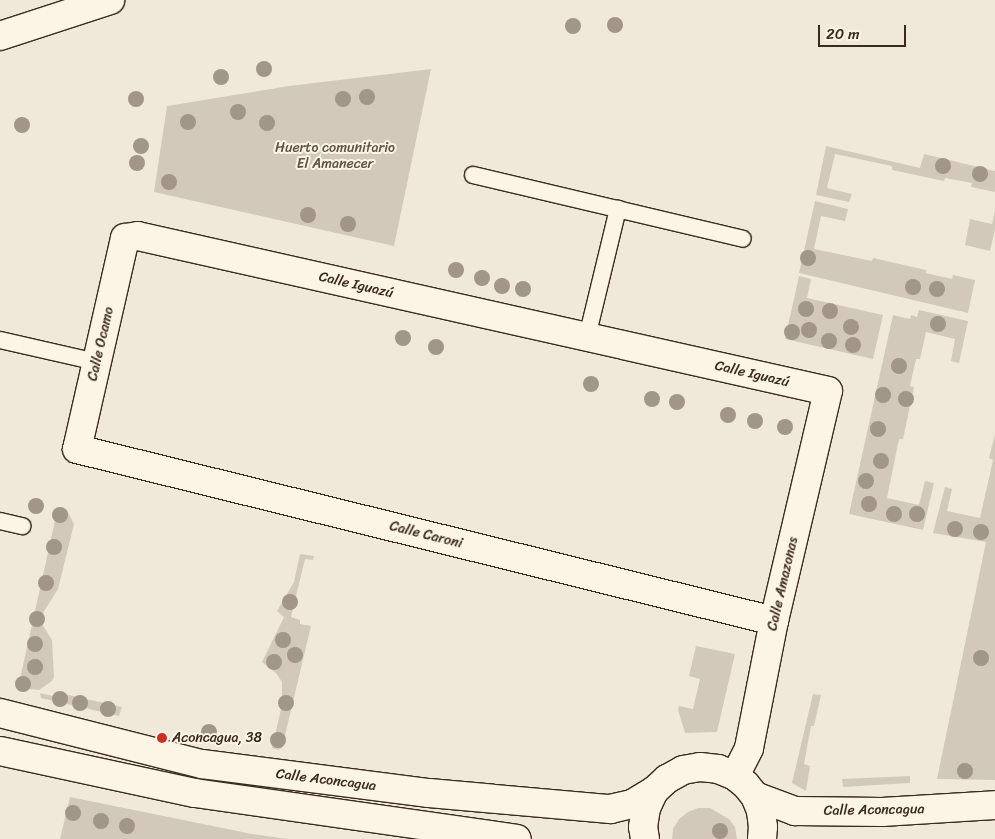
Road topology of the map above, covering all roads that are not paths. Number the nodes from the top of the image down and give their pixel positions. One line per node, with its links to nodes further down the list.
1 (110, 0): 2 (main road)
2 (0, 36)
3 (472, 174): 4 (lane)
4 (618, 209): 6 (lane); 7 (lane)
5 (125, 238): 7 (main road, Calle Iguazú); 9 (main road, Calle Ocamo)
6 (743, 239)
7 (588, 337): 10 (main road, Calle Iguazú)
8 (0, 340): 9 (lane)
9 (97, 362): 11 (main road, Calle Ocamo)
10 (828, 391): 14 (main road, Calle Amazonas)
11 (78, 449): 14 (main road, Calle Caroni)
12 (0, 521): 13 (lane)
13 (22, 526)
14 (774, 621): 17 (main road, Calle Amazonas)
15 (0, 712): 18 (main road, Calle Aconcagua)
16 (0, 751): 21 (main road)
17 (735, 776): 18 (main road, Calle Aconcagua); 19 (main road)
18 (654, 791): 22 (main road)
19 (755, 796): 20 (main road, Calle Aconcagua); 23 (main road)
20 (995, 805)
21 (517, 839)
22 (645, 839)
23 (762, 839)

